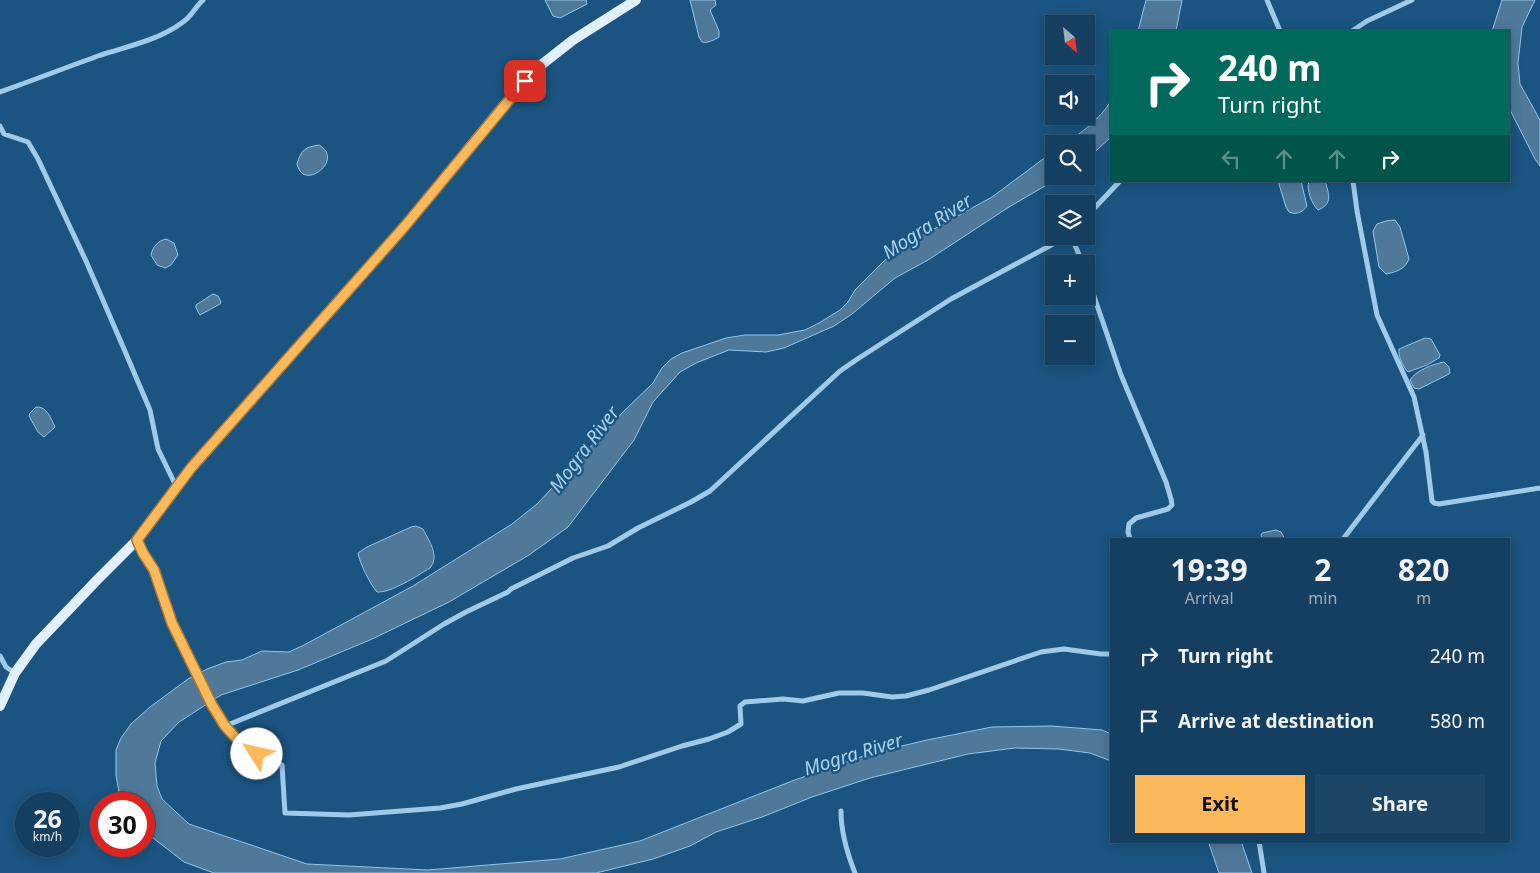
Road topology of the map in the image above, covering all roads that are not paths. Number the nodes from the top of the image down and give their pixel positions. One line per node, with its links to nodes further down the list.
1 (203, 0): 7 (street)
2 (636, 0): 15 (main road)
3 (1267, 0): 5 (street)
4 (1412, 0): 6 (street)
5 (1280, 30)
6 (1354, 30)
7 (0, 92)
8 (0, 126): 15 (street)
9 (1119, 182): 11 (street)
10 (1353, 182): 14 (street)
11 (1095, 208)
12 (1051, 245): 24 (street)
13 (1095, 299): 17 (street)
14 (1423, 435): 16 (street); 18 (street)
15 (176, 487): 19 (main road)
16 (1540, 488)
17 (1130, 538)
18 (1344, 538)
19 (137, 540): 22 (main road); 24 (street)
20 (1110, 654): 24 (street)
21 (0, 656): 22 (street)
22 (14, 673): 23 (main road)
23 (0, 706)
24 (225, 726)
25 (841, 811): 27 (street)
26 (1259, 843): 28 (street)
27 (855, 873)
28 (1264, 873)

